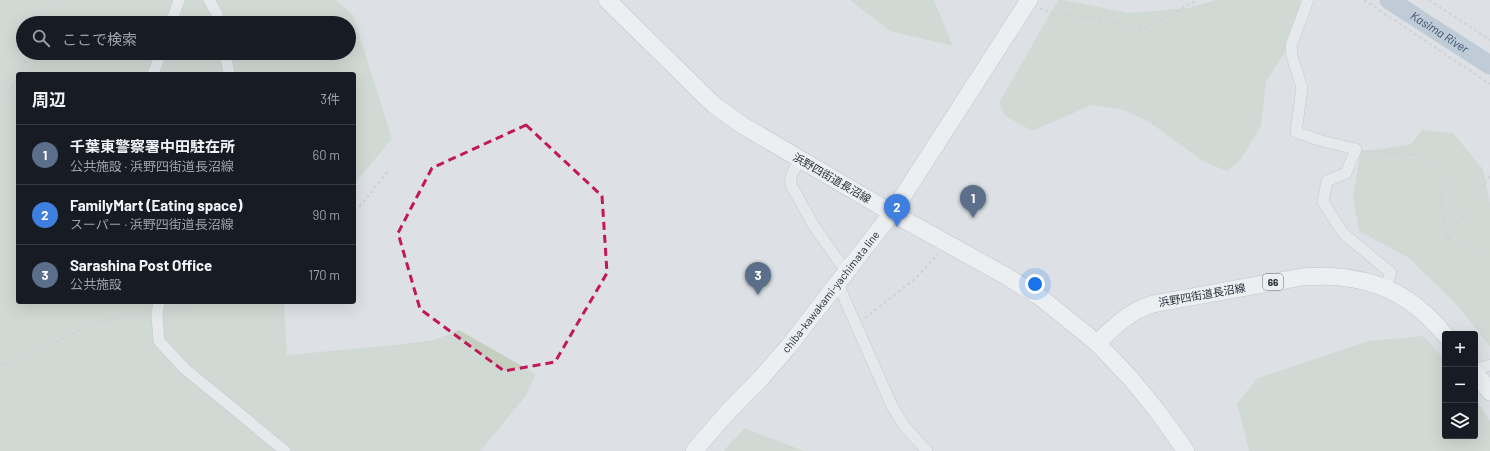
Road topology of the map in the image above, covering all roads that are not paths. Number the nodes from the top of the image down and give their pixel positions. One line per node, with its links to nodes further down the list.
1 (179, 0): 6 (street)
2 (209, 0): 7 (street)
3 (607, 0): 12 (main road, 浜野四街道長沼線)
4 (1308, 0): 15 (street)
5 (1029, 1): 13 (main road, chiba-kawakami-yachimata line)
6 (173, 16)
7 (217, 16)
8 (159, 60): 10 (street)
9 (226, 60): 11 (street)
10 (155, 72)
11 (229, 72)
12 (801, 160): 13 (main road, 浜野四街道長沼線); 14 (street)
13 (892, 214): 14 (main road, chiba-kawakami-yachimata line); 18 (main road, 浜野四街道長沼線)
14 (842, 278): 24 (main road, chiba-kawakami-yachimata line); 25 (street)
15 (1385, 288): 17 (main road, 浜野四街道長沼線 / 66); 18 (main road, 浜野四街道長沼線 / 66)
16 (159, 304): 23 (street)
17 (1442, 332)
18 (1097, 343): 26 (main road, 浜野四街道長沼線)
19 (1490, 365): 20 (street)
20 (1478, 368)
21 (1478, 376): 22 (main road)
22 (1490, 392)
23 (285, 451)
24 (694, 451)
25 (927, 451)
26 (1186, 451)

